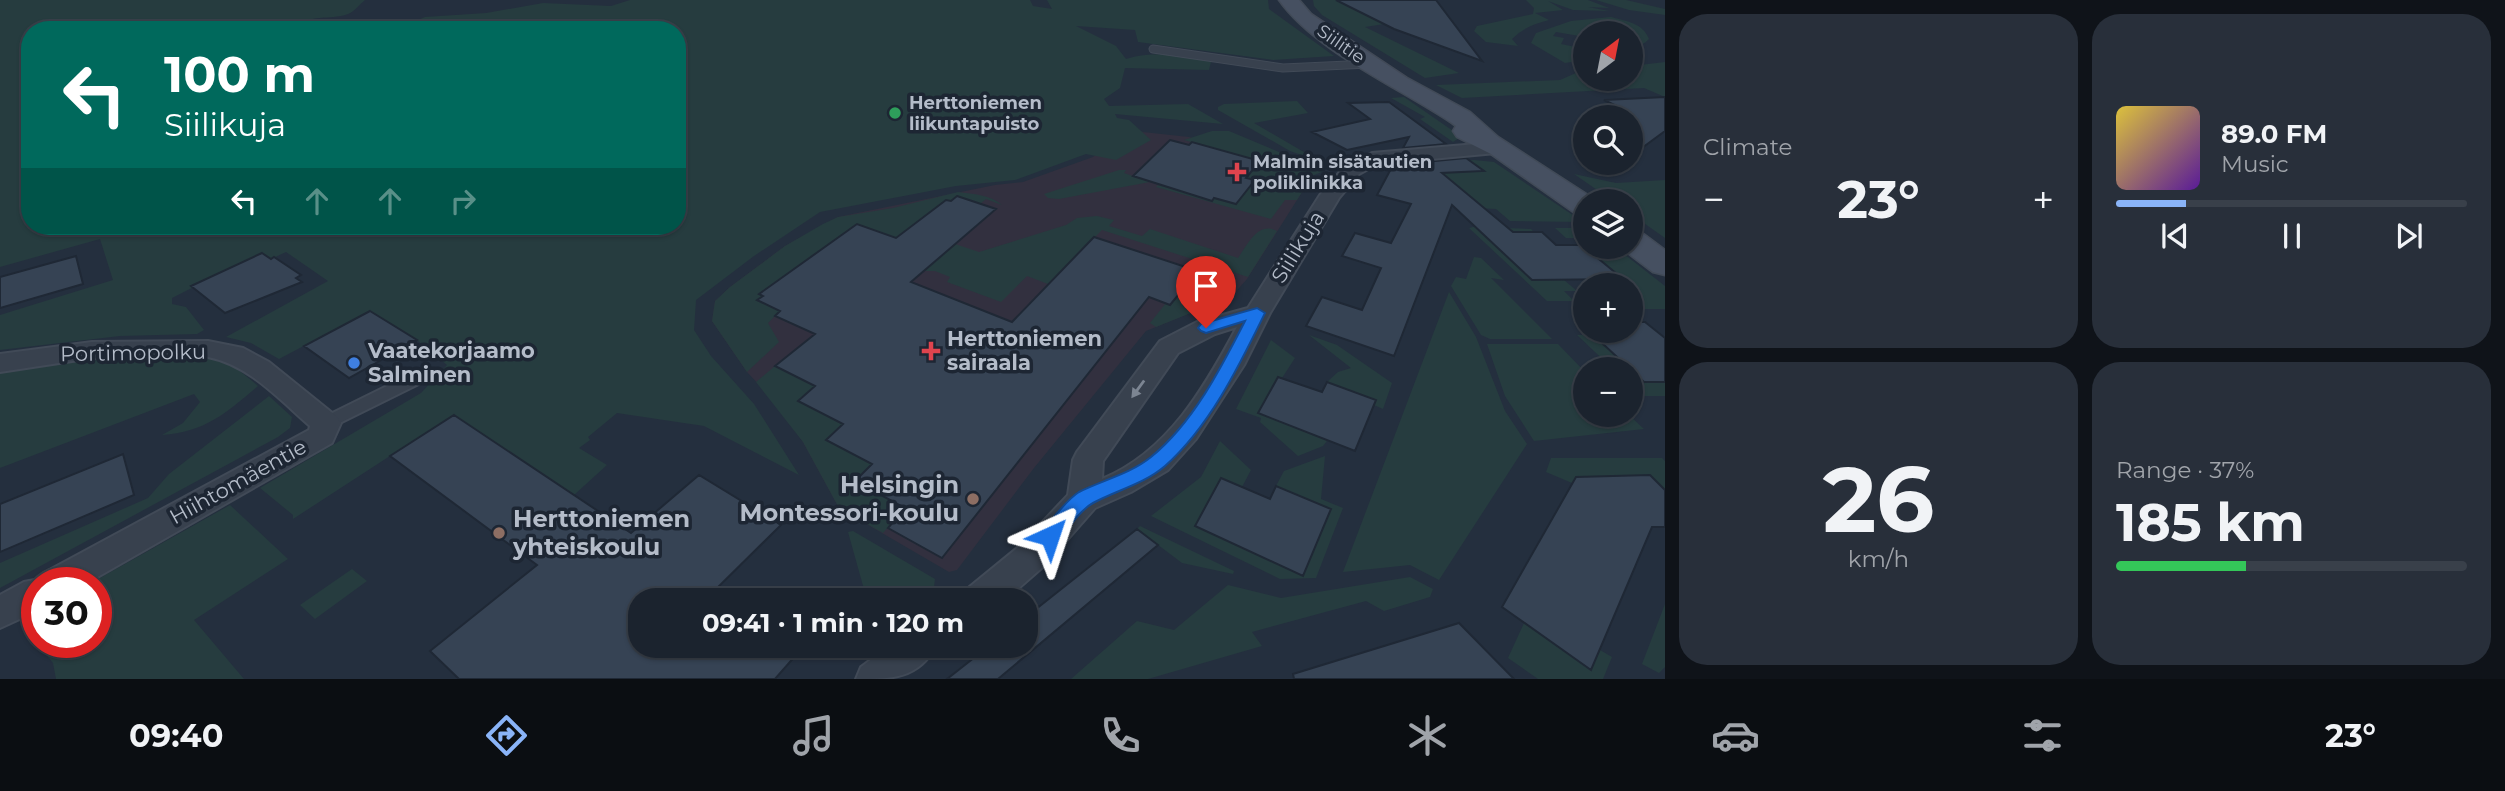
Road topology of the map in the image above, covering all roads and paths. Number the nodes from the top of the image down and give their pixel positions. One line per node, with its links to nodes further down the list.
1 (1289, 0): 3 (street, Siilitie)
2 (1153, 50): 3 (lane)
3 (1370, 64): 4 (street, Siilitie)
4 (1494, 145): 5 (street, Siilitie); 8 (street, Siilikuja)
5 (1573, 198)
6 (1643, 249): 7 (street)
7 (1665, 265)
8 (1257, 313): 12 (street, Siilikuja); 12 (street, one-way to 12)
9 (0, 362): 11 (street, Portimopolku)
10 (415, 379): 11 (lane, Hiihtomäentie)
11 (327, 423): 13 (street, Hiihtomäentie)
12 (1084, 499): 14 (street, Siilikuja)
13 (85, 567)
14 (994, 588)
15 (21, 602): 16 (street)
16 (0, 613)
17 (902, 658): 18 (street)
18 (875, 679)

